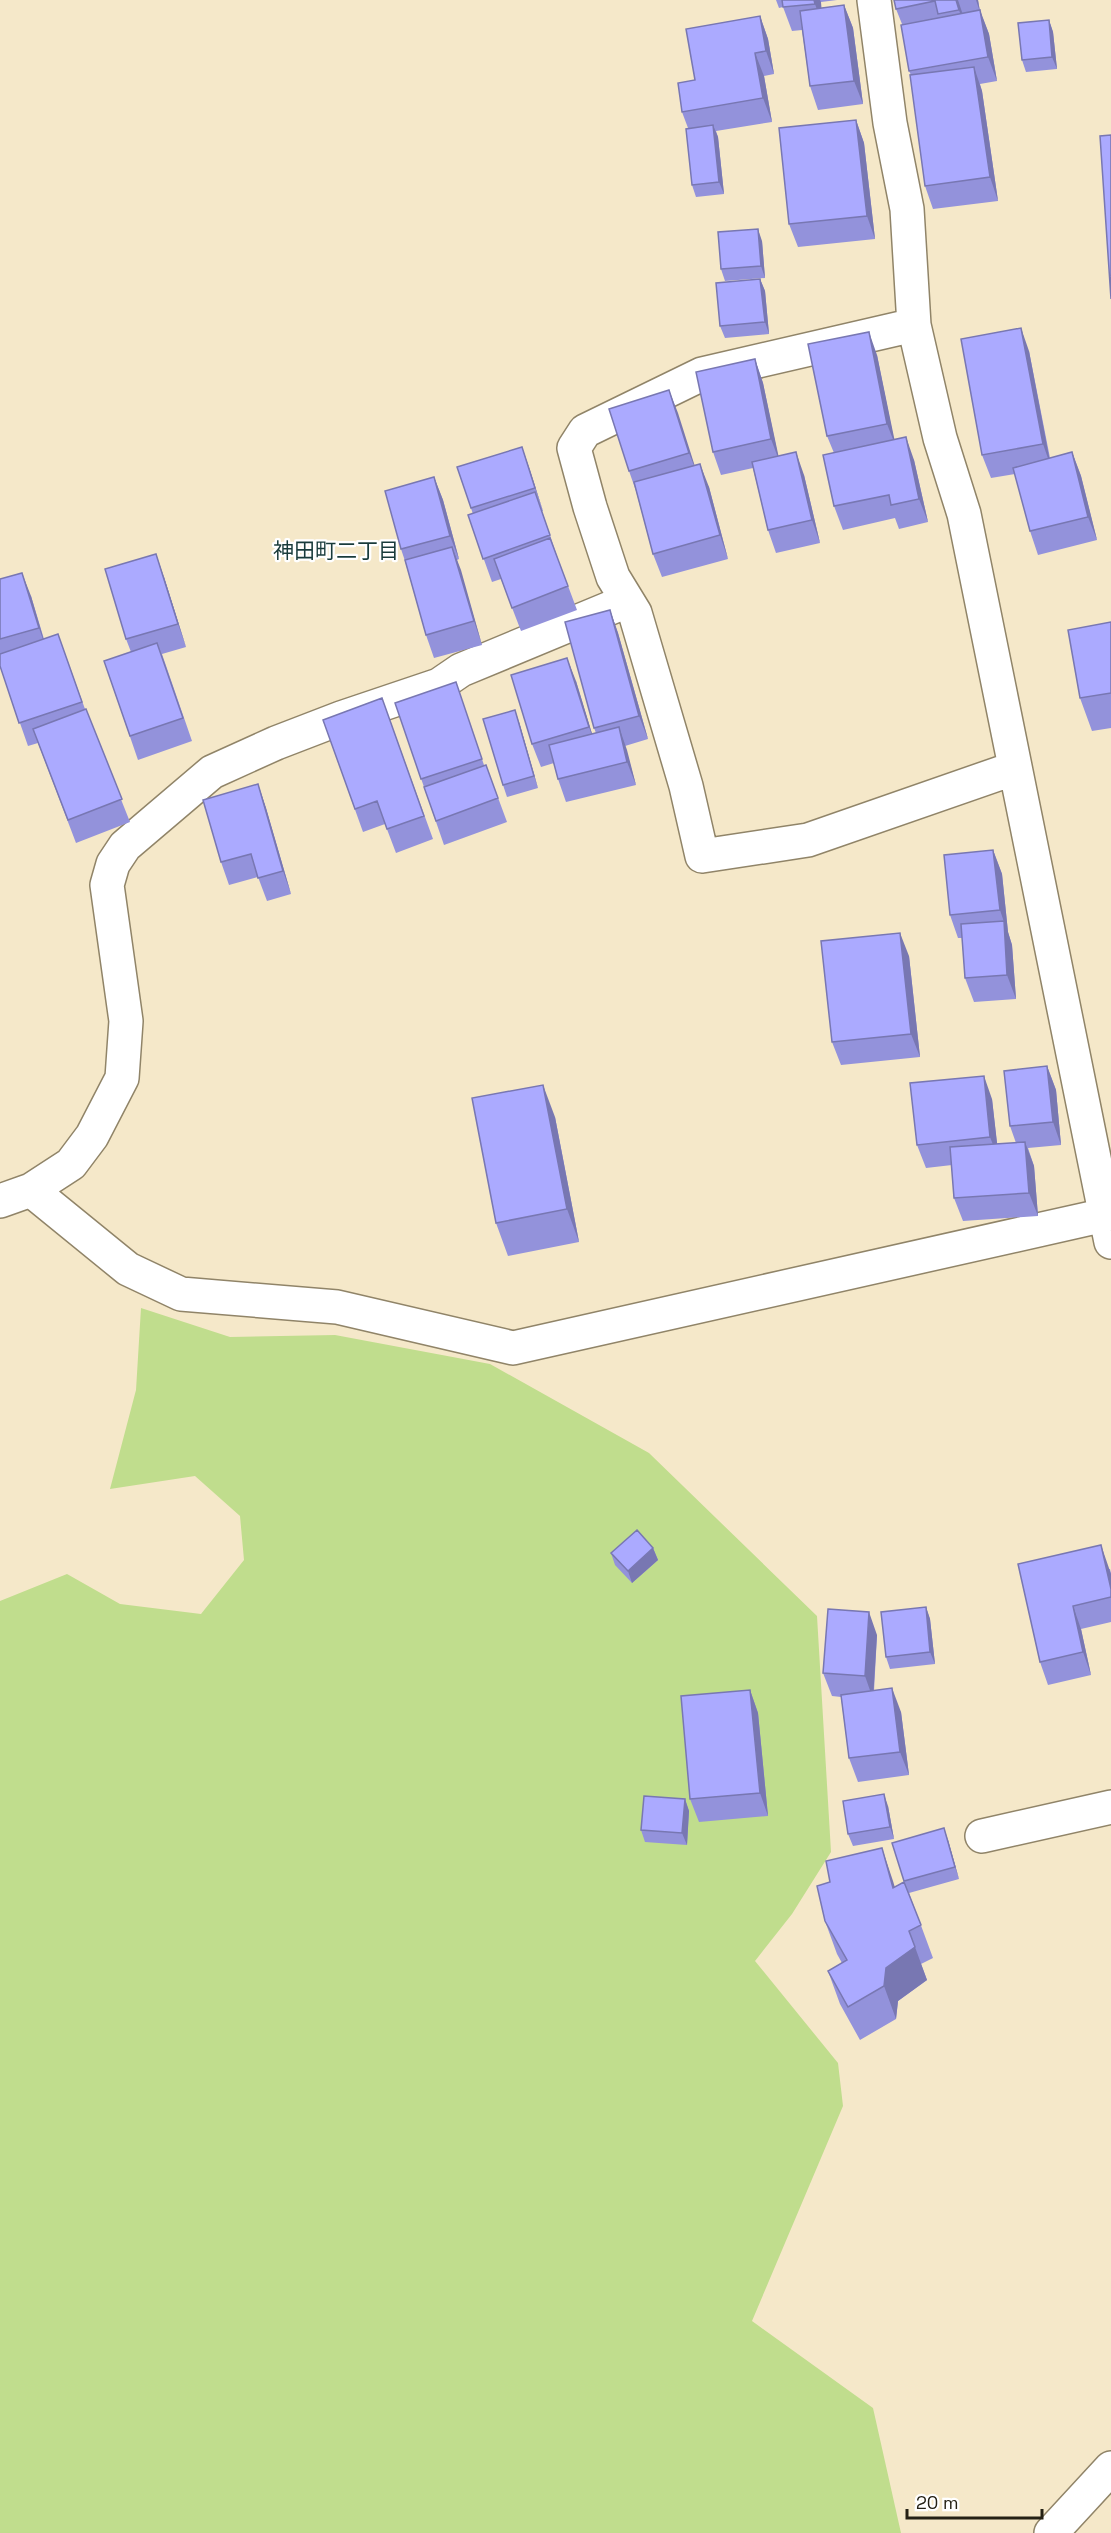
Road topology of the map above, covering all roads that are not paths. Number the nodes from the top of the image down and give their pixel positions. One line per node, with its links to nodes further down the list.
1 (874, 0): 2 (street)
2 (914, 325): 3 (street); 4 (street)
3 (627, 601): 4 (street); 5 (street)
4 (1015, 768): 7 (street)
5 (31, 1190): 6 (street); 7 (street)
6 (0, 1201)
7 (1108, 1229)
8 (1111, 1807): 9 (street)
9 (982, 1836)
10 (1111, 2468): 11 (street)
11 (1051, 2533)

